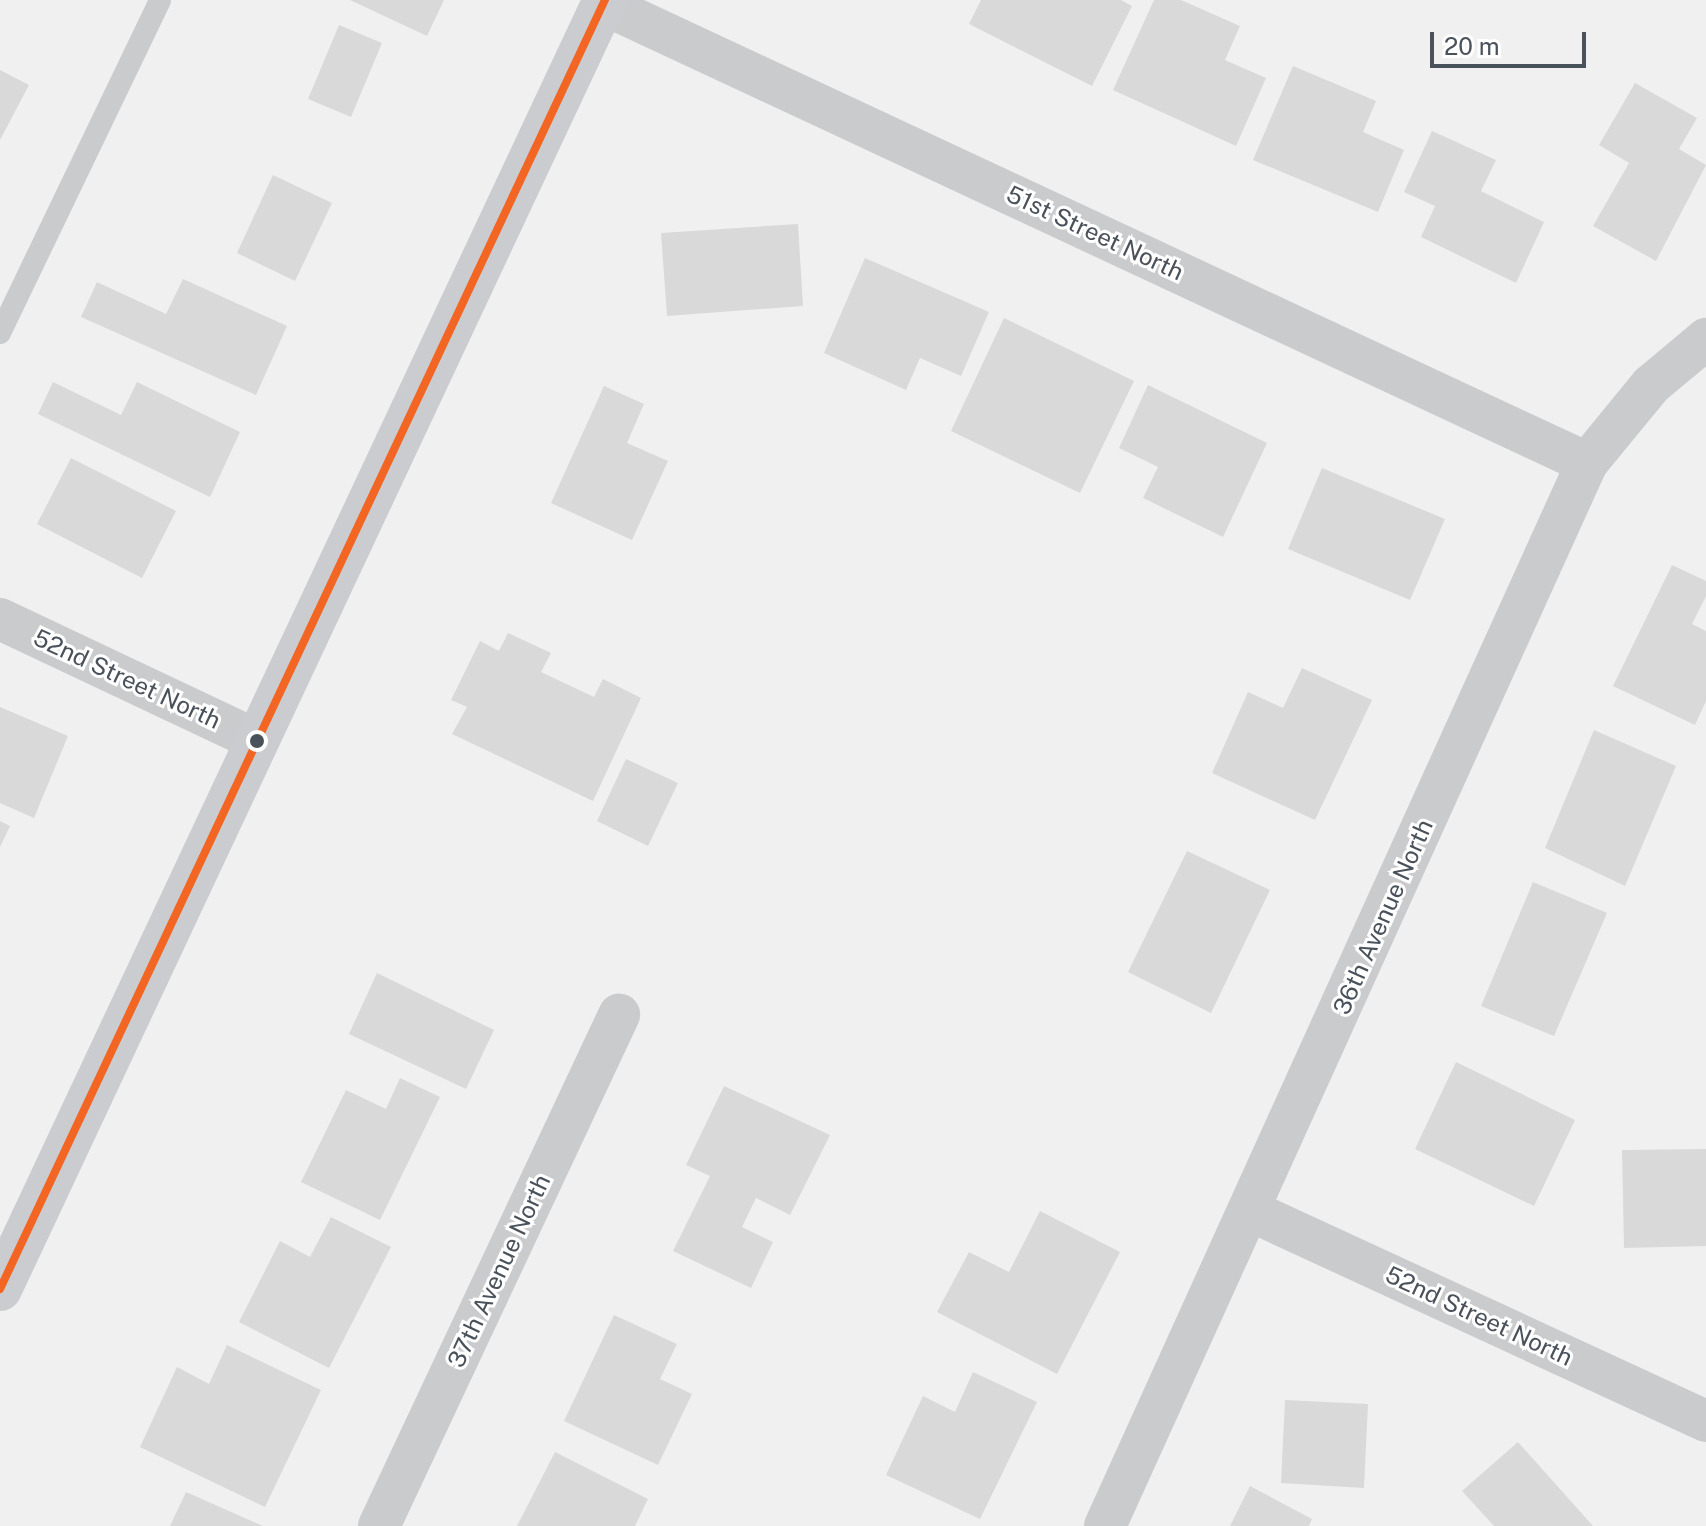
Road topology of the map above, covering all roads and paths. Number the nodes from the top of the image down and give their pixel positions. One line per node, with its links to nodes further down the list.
1 (160, 0): 3 (lane)
2 (604, 2): 5 (street, 51st Street North); 7 (main road)
3 (0, 333)
4 (1706, 339): 5 (street, 36th Avenue North)
5 (1587, 463): 9 (street, 36th Avenue North)
6 (0, 619): 7 (street, 52nd Street North)
7 (254, 739): 10 (main road)
8 (619, 1015): 12 (street, 37th Avenue North)
9 (1251, 1211): 11 (street, 52nd Street North); 13 (street, 36th Avenue North)
10 (0, 1289)
11 (1706, 1421)
12 (379, 1526)
13 (1105, 1526)

